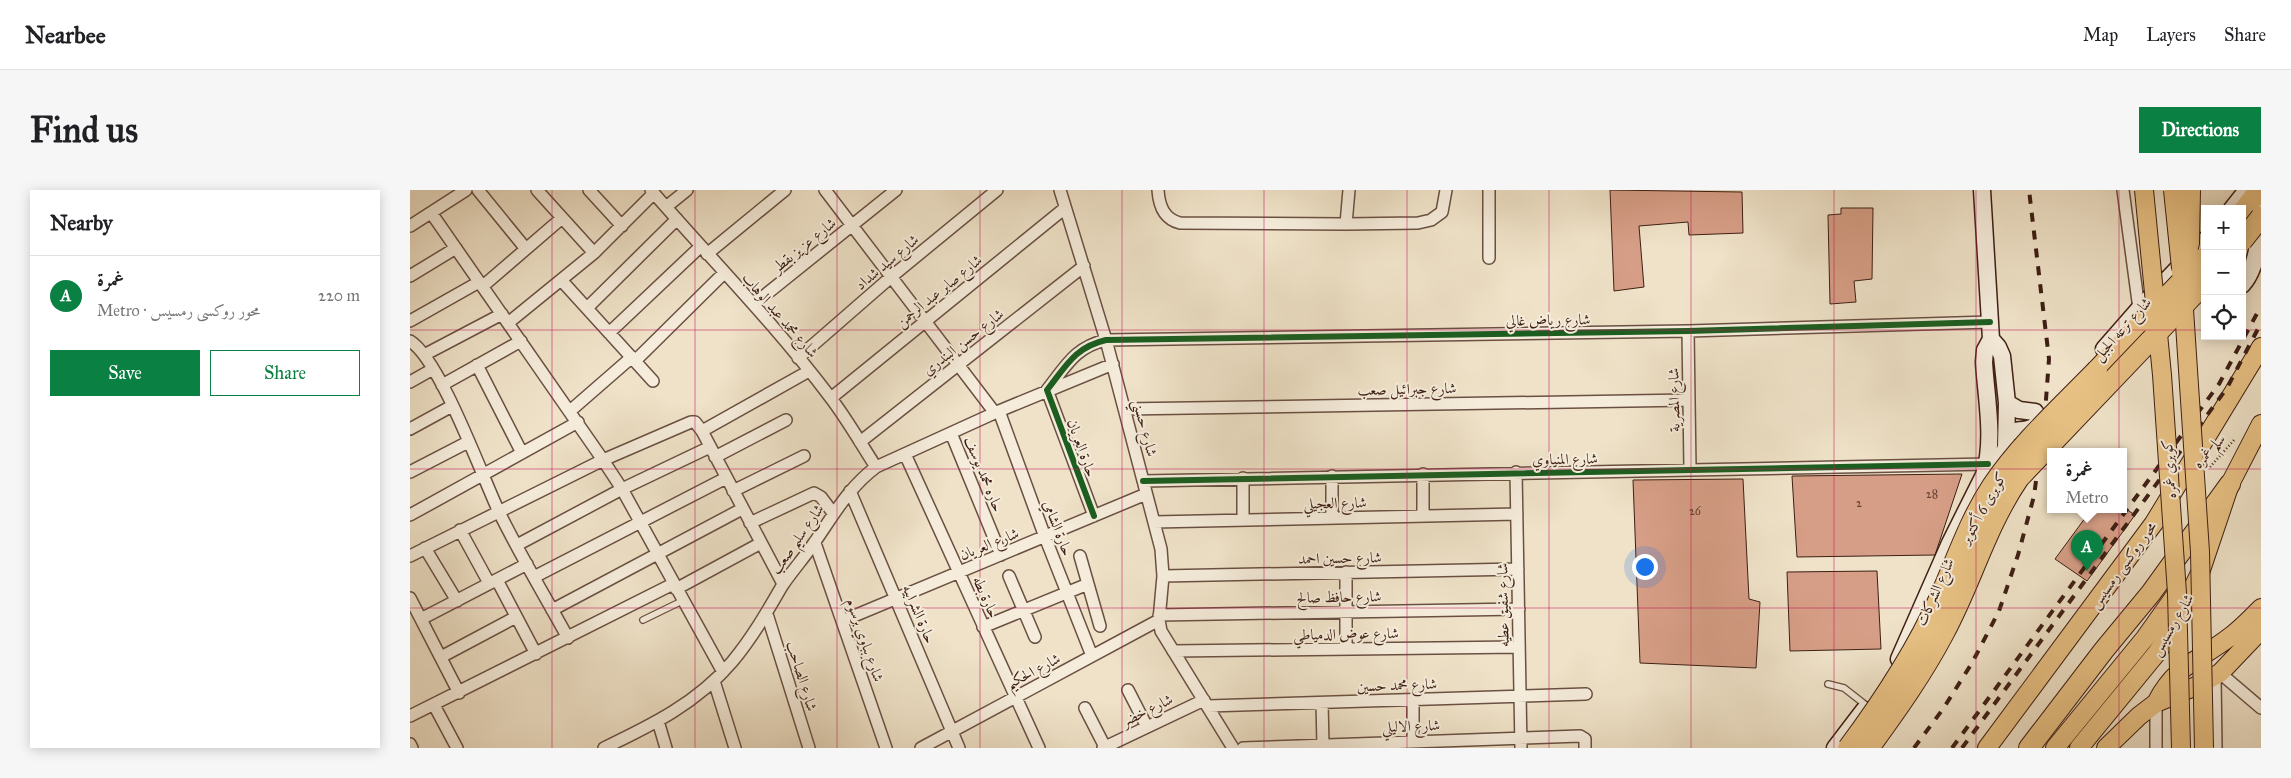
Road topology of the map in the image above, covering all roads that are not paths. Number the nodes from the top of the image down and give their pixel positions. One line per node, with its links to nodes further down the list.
1 (466, 190): 28 (street)
2 (478, 190): 39 (street)
3 (537, 190): 30 (street)
4 (589, 190): 34 (street)
5 (686, 190): 25 (street)
6 (785, 190): 40 (street)
7 (825, 190): 35 (street, حارة الشامي)
8 (896, 190): 35 (street, شارع عزيز بقطر)
9 (997, 190): 48 (street, شارع سيد شداد)
10 (1060, 190): 26 (street, شارع حسني)
11 (1158, 190): 32 (street)
12 (1349, 190): 32 (street)
13 (1446, 190): 32 (street)
14 (1489, 190): 42 (street)
15 (1982, 190): 60 (main road, شارع الشركات)
16 (2124, 190): 56 (street)
17 (2144, 190): 155 (main road, كوبري غمره, bridge)
18 (2173, 190): 46 (main road, كوبري غمره, bridge)
19 (2190, 190): 46 (highway, bridge)
20 (2247, 190): 24 (main road)
21 (2259, 190): 27 (highway)
22 (652, 192): 25 (street, شارع محمد عبد الوهاب); 34 (street)
23 (2261, 194): 49 (main road)
24 (2235, 205)
25 (666, 207): 31 (street, شارع محمد عبد الوهاب)
26 (1065, 208): 44 (street, شارع حسني); 59 (street, شارع صابر عبد الرحمن)
27 (2246, 208)
28 (432, 214): 33 (street); 38 (street)
29 (2261, 217): 36 (highway, bridge)
30 (562, 218): 39 (street); 41 (street)
31 (677, 219): 40 (street, شارع محمد عبد الوهاب); 55 (street)
32 (1346, 224)
33 (410, 226)
34 (622, 226): 41 (street)
35 (852, 226): 48 (street, حارة الشامي); 54 (street, شارع عزيز بقطر)
36 (2246, 236)
37 (2201, 244): 56 (main road, شارع ترعه الجبل)
38 (456, 248): 47 (street); 51 (street)
39 (526, 249): 51 (street)
40 (704, 250): 45 (street, شارع محمد عبد الوهاب); 62 (street)
41 (594, 253): 50 (street)
42 (1489, 258)
43 (2201, 261): 228 (highway, كوبرى 6 أكتوبر, bridge)
44 (1084, 266): 63 (street, شارع حسني); 73 (street, شارع حسن البندري)
45 (724, 273): 54 (street, شارع محمد عبد الوهاب); 70 (street)
46 (2182, 273): 237 (main road, كوبري غمره, bridge)
47 (410, 276)
48 (892, 277): 59 (street, حارة الشامي); 69 (street, شارع سيد شداد)
49 (2246, 280)
50 (562, 281): 55 (street); 57 (street)
51 (481, 284): 57 (street); 58 (street)
52 (2201, 287): 97 (highway, كوبرى 6 أكتوبر, bridge)
53 (2201, 301): 56 (main road)
54 (754, 304): 69 (street, شارع محمد عبد الوهاب)
55 (587, 308): 62 (street)
56 (2139, 309): 87 (main road, شارع ترعه الجبل)
57 (505, 318): 65 (street); 68 (street)
58 (410, 321)
59 (926, 322): 73 (street, حارة الشامي); 80 (street, شارع صابر عبد الرحمن)
60 (1990, 322): 61 (street, شارع رياض غالي); 64 (main road, شارع الشركات)
61 (1688, 330): 63 (street, شارع رياض غالي); 81 (street, شارع المصرية)
62 (609, 333): 70 (street)
63 (1106, 340): 71 (street, شارع حسني); 79 (street, شارع سليم صعب)
64 (1991, 340): 82 (main road, شارع الشركات); 104 (main road, شارع الشركات)
65 (521, 341): 72 (street); 85 (street)
66 (410, 342): 68 (street)
67 (2261, 347): 230 (main road, محور روكسى رمسيس)
68 (424, 355): 74 (street)
69 (798, 358): 75 (street, شارع محمد عبد الوهاب)
70 (633, 359): 76 (street); 85 (street)
71 (1113, 364): 79 (street, شارع سليم صعب); 84 (street, شارع حسني)
72 (477, 365): 78 (street); 100 (street)
73 (958, 365): 86 (street, حارة الشامي); 96 (street, شارع حسن البندري)
74 (433, 369): 77 (street); 78 (street)
75 (809, 371): 80 (street, شارع محمد عبد الوهاب); 92 (street)
76 (653, 381)
77 (410, 382)
78 (442, 384): 83 (street)
79 (1047, 390): 86 (street, شارع سليم صعب); 125 (street, حارة العريان)
80 (831, 398): 96 (street, شارع محمد عبد الوهاب)
81 (1690, 400): 84 (street, شارع جبرائيل صعب); 106 (street, شارع المصرية)
82 (2006, 403): 87 (main road); 94 (main road, شارع الشركات)
83 (452, 406): 91 (street); 95 (street)
84 (1124, 409): 114 (street, شارع حسني)
85 (570, 411): 89 (street)
86 (997, 412): 93 (street, شارع سليم صعب); 134 (street, حارة الشامي)
87 (2039, 418): 94 (main road, شارع ترعه الجبل)
88 (786, 420): 99 (street)
89 (578, 422): 100 (street); 103 (street)
90 (2261, 424): 115 (main road, شارع رمسيس)
91 (410, 429)
92 (702, 431): 99 (street); 103 (street)
93 (951, 433): 101 (street, شارع سليم صعب); 140 (street, حاره محمد يوسف)
94 (2007, 433): 128 (main road, شارع الشركات)
95 (468, 442): 107 (street); 109 (street)
96 (860, 442): 105 (street, شارع محمد عبد الوهاب)
97 (2048, 448)
98 (2047, 449): 229 (highway, كوبرى 6 أكتوبر, bridge)
99 (712, 452): 112 (street); 116 (street)
100 (522, 453): 109 (street)
101 (905, 454): 105 (street, شارع سليم صعب); 145 (street, حارة بطه)
102 (804, 456): 117 (street)
103 (604, 460): 116 (street); 121 (street)
104 (1988, 464): 106 (street, شارع المنياوي); 128 (main road, شارع الشركات)
105 (876, 467): 118 (street, شارع سليم صعب)
106 (1690, 469): 108 (street, شارع المنياوي)
107 (410, 472)
108 (1516, 472): 110 (street, شارع المنياوي); 123 (street, شارع شفيق عطيه)
109 (484, 474): 121 (street); 124 (street)
110 (1423, 474): 111 (street, شارع المنياوي); 126 (street)
111 (1332, 476): 113 (street, شارع المنياوي); 127 (street)
112 (726, 478): 117 (street); 131 (street)
113 (1243, 478): 114 (street, شارع المنياوي); 129 (street)
114 (1143, 480): 119 (street, شارع حسني)
115 (2230, 484): 231 (highway); 233 (main road, شارع رمسيس)
116 (622, 489): 131 (street); 137 (street)
117 (733, 491): 120 (street)
118 (850, 491): 122 (street, شارع سليم صعب); 157 (street, حارة الشرابيه)
119 (1146, 494): 125 (street, شارع العريان); 130 (street, شارع حسني)
120 (742, 509): 132 (street); 139 (street)
121 (498, 511): 133 (street); 137 (street)
122 (833, 513): 132 (street); 135 (street, شارع سليم صعب)
123 (1516, 514): 126 (street, شارع العجيلي); 144 (street, شارع شفيق عطيه)
124 (410, 515)
125 (1094, 516): 134 (street, شارع العريان)
126 (1423, 516): 127 (street, شارع العجيلي)
127 (1332, 518): 129 (street, شارع العجيلي)
128 (1965, 518): 196 (main road, شارع الشركات); 227 (main road, شارع الشركات)
129 (1244, 520): 130 (street, شارع العجيلي)
130 (1154, 522): 148 (street, شارع حسني)
131 (640, 523): 139 (street); 149 (street)
132 (750, 523): 136 (street)
133 (460, 530): 138 (street); 150 (street)
134 (1045, 537): 140 (street, شارع العريان); 154 (street, حارة الشامي)
135 (814, 542): 151 (street, شارع سليم صعب); 170 (street, شارع بباوي برسوم)
136 (761, 543): 151 (street); 153 (street)
137 (517, 545): 143 (street)
138 (425, 548): 141 (street); 158 (street)
139 (657, 554): 153 (street); 162 (street)
140 (1001, 555): 145 (street, شارع العريان)
141 (410, 556)
142 (1080, 556): 152 (street)
143 (527, 564): 149 (street); 150 (street)
144 (1518, 569): 146 (street, شارع حسين احمد); 161 (street, شارع شفيق عطيه)
145 (958, 572): 157 (street, شارع العريان); 172 (street, حارة بطه)
146 (1346, 572): 148 (street, شارع حسين احمد); 164 (street)
147 (1009, 576): 163 (street)
148 (1163, 576): 167 (street, شارع حسني)
149 (534, 577): 162 (street)
150 (493, 582): 158 (street); 166 (street)
151 (783, 584): 165 (street, شارع سليم صعب)
152 (1088, 584): 154 (street); 171 (street)
153 (674, 586): 159 (street); 175 (street)
154 (1067, 592): 163 (street); 180 (street, حارة الشامي)
155 (2177, 593): 232 (main road); 236 (main road, كوبري غمره, bridge)
156 (410, 598): 168 (street)
157 (896, 598): 170 (street, شارع العريان); 202 (street, حارة الشرابيه)
158 (456, 601): 168 (street)
159 (682, 601): 169 (lane); 182 (street)
160 (2261, 608): 173 (main road, شارع رمسيس)
161 (1519, 609): 164 (street, شارع حافظ صالح); 176 (street, شارع شفيق عطيه)
162 (552, 610): 175 (street)
163 (1023, 610): 172 (street); 174 (street)
164 (1346, 612): 167 (street, شارع حافظ صالح); 177 (street)
165 (766, 614): 182 (street, شارع سليم صعب); 216 (street, شارع الصاحب)
166 (516, 617): 179 (street); 181 (street)
167 (1159, 618): 178 (street, شارع حسني); 180 (street, شارع الحكيم)
168 (422, 619): 181 (street)
169 (643, 620)
170 (842, 621): 217 (street, شارع بباوي برسوم)
171 (1100, 626)
172 (983, 627): 190 (street, حارة بطه)
173 (2253, 632): 183 (main road, شارع رمسيس); 194 (main road, شارع رمسيس)
174 (1034, 637)
175 (568, 638): 179 (street)
176 (1519, 647): 177 (street, شارع عوض الدمياطي); 189 (street, شارع شفيق عطيه)
177 (1346, 649): 178 (street, شارع عوض الدمياطي)
178 (1173, 651): 192 (street, شارع حسني)
179 (536, 654): 187 (street)
180 (1092, 656): 190 (street, شارع الحكيم)
181 (441, 657): 187 (street)
182 (723, 672): 184 (street, شارع سليم صعب)
183 (2218, 674): 194 (main road, شارع رمسيس); 198 (street); 238 (street)
184 (714, 681): 200 (street, شارع سليم صعب); 215 (street)
185 (1828, 684): 196 (lane)
186 (1128, 690): 201 (street)
187 (459, 693): 195 (street)
188 (1586, 694): 189 (street, شارع محمد حسين)
189 (1520, 696): 191 (street, شارع محمد حسين); 203 (street, شارع شفيق عطيه)
190 (1015, 698): 202 (street, شارع الحكيم); 220 (street, حارة بطه)
191 (1413, 700): 193 (street, شارع محمد حسين); 208 (street)
192 (1206, 703): 193 (street, شارع محمد حسين); 201 (street, شارع خضر); 222 (street, شارع حسني)
193 (1322, 703): 205 (street)
194 (2156, 703): 234 (main road, شارع رمسيس); 235 (street)
195 (434, 705): 199 (street); 212 (street)
196 (1865, 705): 225 (lane); 226 (main road, شارع الشركات)
197 (1085, 708): 221 (street)
198 (2261, 708)
199 (410, 716)
200 (658, 721): 207 (street, شارع سليم صعب); 214 (street)
201 (1147, 727): 221 (street, شارع خضر)
202 (952, 731): 218 (street, شارع الحكيم); 219 (street, حارة الشرابيه)
203 (1521, 743): 206 (street, شارع الاليلي); 224 (street, شارع الاليلي)
204 (410, 744): 211 (street)
205 (1323, 744): 209 (street, شارع الاليلي); 210 (street, شارع الاليلي)
206 (1460, 744): 208 (street, شارع الاليلي)
207 (617, 745): 213 (street, شارع سليم صعب)
208 (1413, 745): 209 (street, شارع الاليلي)
209 (1344, 746)
210 (1298, 747): 223 (street, شارع الاليلي)
211 (412, 748)
212 (457, 748)
213 (604, 748)
214 (666, 748)
215 (735, 748)
216 (809, 748)
217 (886, 748)
218 (921, 748)
219 (959, 748)
220 (1039, 748)
221 (1104, 748)
222 (1233, 748)
223 (1243, 748)
224 (1586, 748)
225 (1827, 748)
226 (1835, 748)
227 (1841, 748)
228 (1848, 748)
229 (1869, 748)
230 (1986, 748)
231 (2029, 748)
232 (2055, 748)
233 (2079, 748)
234 (2106, 748)
235 (2156, 748)
236 (2181, 748)
237 (2204, 748)
238 (2216, 748)

